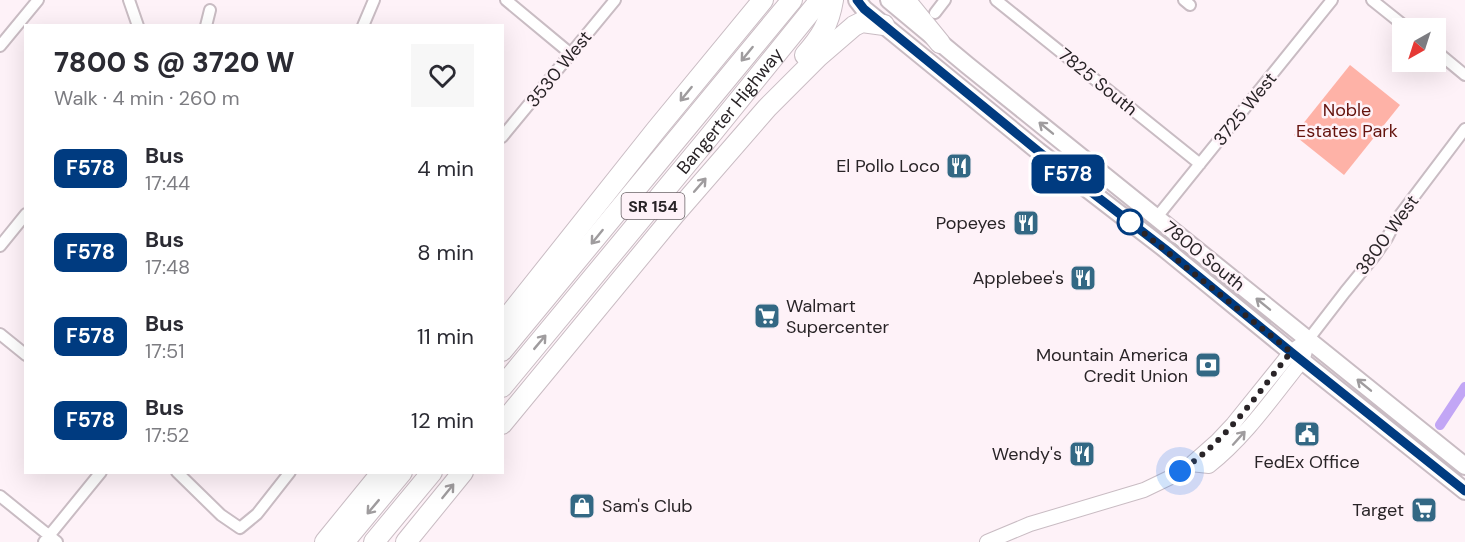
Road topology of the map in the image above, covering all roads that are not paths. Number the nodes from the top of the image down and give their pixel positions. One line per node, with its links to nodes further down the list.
1 (38, 0): 25 (street)
2 (129, 0): 20 (street)
3 (374, 0): 22 (street)
4 (506, 0): 26 (street)
5 (615, 0): 26 (street, 3530 West)
6 (763, 0): 36 (highway, one-way to 36)
7 (820, 0): 42 (highway, Bangerter Highway / SR 154, one-way to 7)
8 (832, 0): 29 (highway)
9 (857, 0): 23 (main road, 7800 South)
10 (889, 0): 24 (main road, 7800 South)
11 (905, 0): 24 (highway)
12 (945, 0): 18 (street)
13 (996, 0): 32 (street, 7825 South)
14 (1332, 0): 32 (street, 3725 West)
15 (1372, 0): 19 (street)
16 (788, 4): 39 (highway, Bangerter Highway / SR 154, one-way to 39)
17 (210, 10): 21 (street)
18 (934, 13)
19 (1394, 18)
20 (137, 24)
21 (206, 24)
22 (364, 24)
23 (884, 25): 29 (highway); 41 (main road, 7800 South)
24 (940, 43): 34 (main road, 7800 South, one-way to 24)
25 (0, 46)
26 (571, 54): 31 (street, 3530 West)
27 (1446, 59): 28 (street)
28 (1465, 75)
29 (767, 108): 43 (highway, one-way to 29)
30 (1465, 129): 38 (street, 3800 West)
31 (504, 135)
32 (1200, 164): 34 (street, 3725 West)
33 (24, 216): 35 (street)
34 (1157, 217): 38 (main road, 7800 South, one-way to 34)
35 (0, 246)
36 (504, 321)
37 (0, 334): 40 (street)
38 (1308, 340): 41 (street); 45 (main road, 7800 South, one-way to 38)
39 (504, 349)
40 (24, 353)
41 (1296, 357): 44 (main road, 7800 South); 61 (street)
42 (504, 385)
43 (504, 422)
44 (1421, 456): 53 (main road); 54 (main road, 7800 South)
45 (1465, 466)
46 (99, 474): 56 (street)
47 (179, 474): 48 (street)
48 (288, 474)
49 (380, 474): 57 (highway)
50 (400, 474): 58 (highway, one-way to 58)
51 (430, 474): 59 (highway)
52 (461, 474): 60 (highway, one-way to 52)
53 (1465, 477)
54 (1465, 491)
55 (0, 496): 56 (street)
56 (50, 540)
57 (325, 542)
58 (344, 542)
59 (374, 542)
60 (406, 542)
61 (987, 542)

